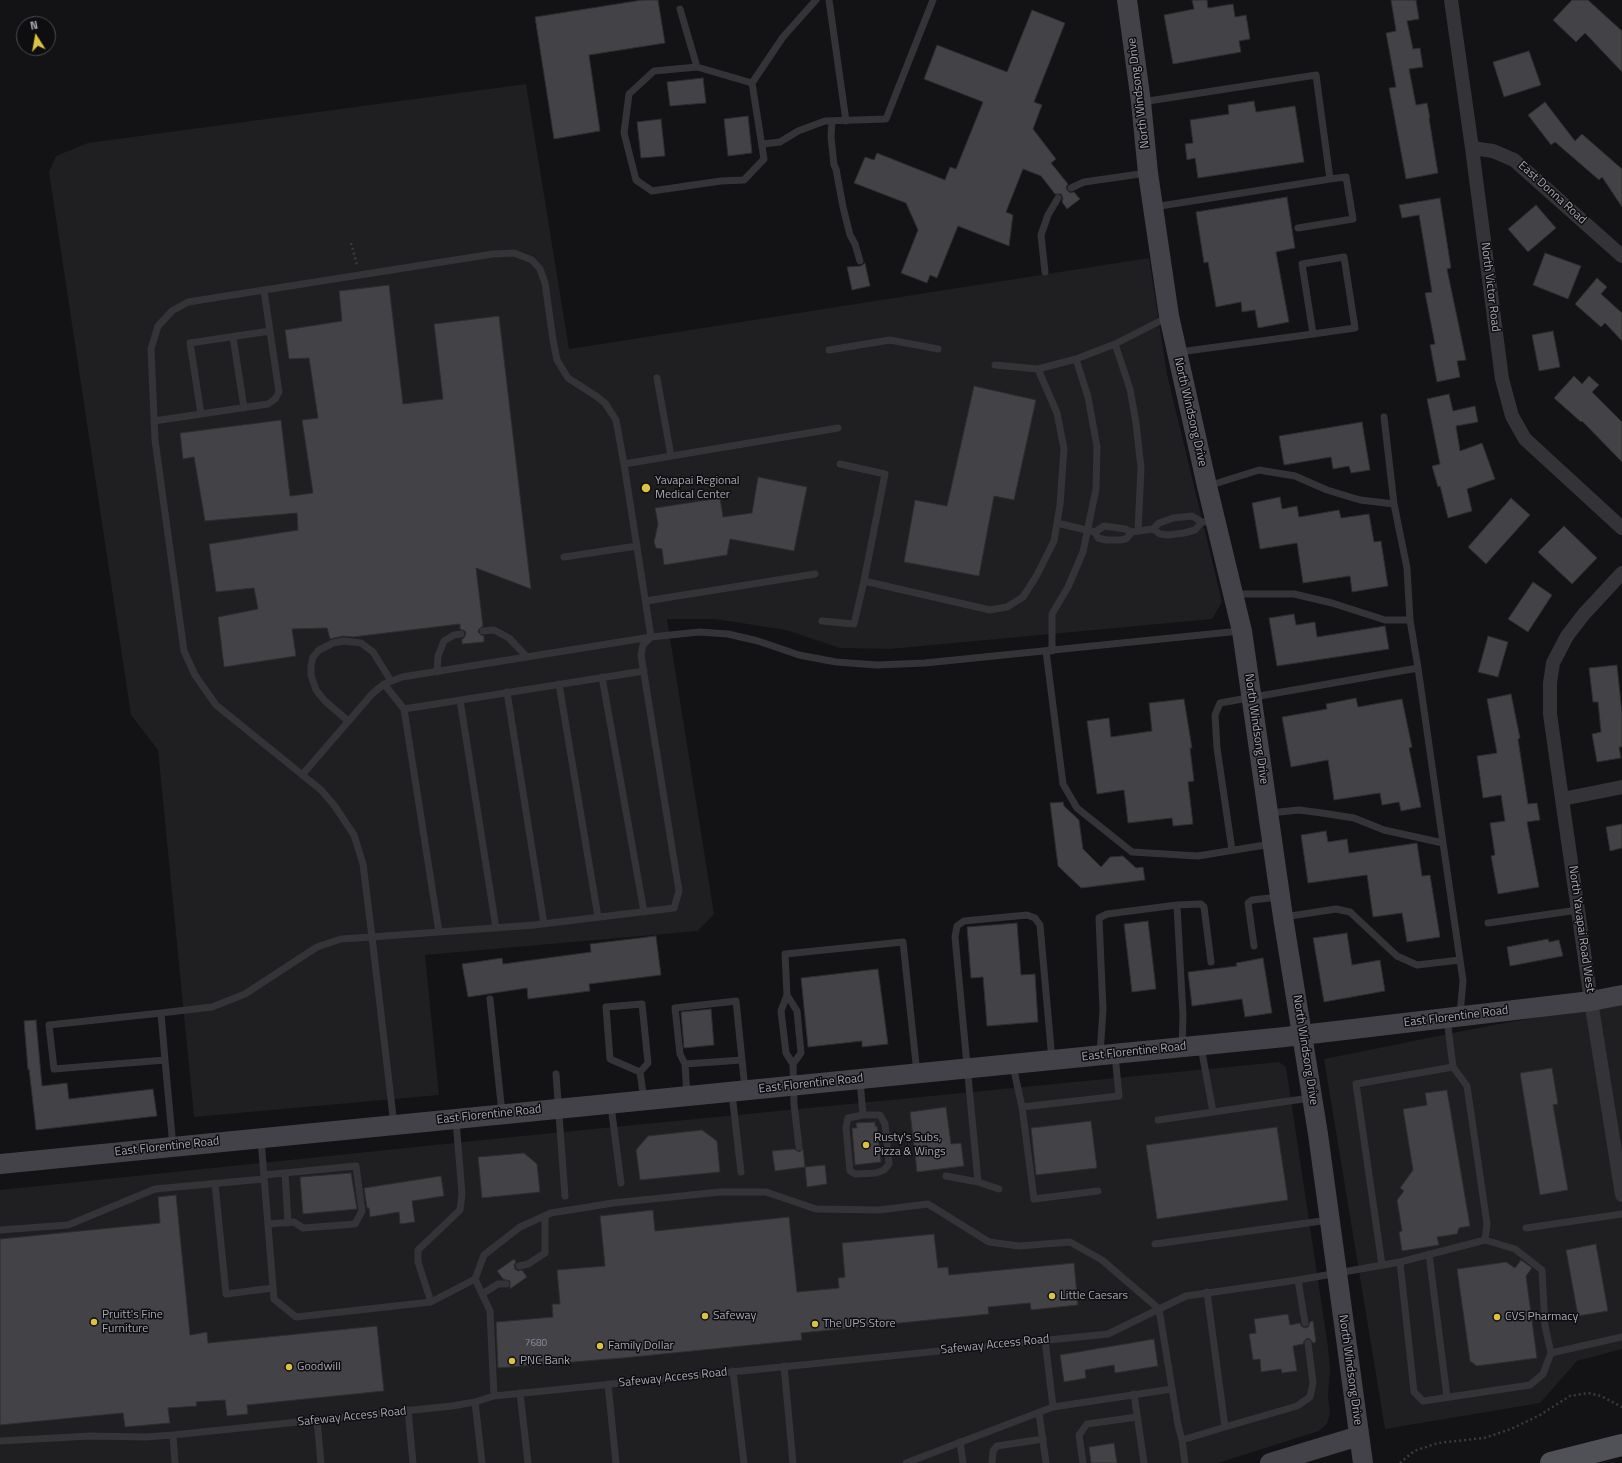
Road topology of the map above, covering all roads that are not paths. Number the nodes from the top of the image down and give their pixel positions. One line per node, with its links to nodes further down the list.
1 (816, 0): 8 (lane)
2 (829, 0): 10 (lane)
3 (933, 0): 10 (lane)
4 (1127, 0): 9 (street, North Windsong Drive)
5 (1451, 0): 13 (street, North Victor Road)
6 (680, 8): 7 (lane)
7 (697, 67): 8 (lane); 12 (lane)
8 (752, 84): 12 (lane)
9 (1142, 102): 14 (street, North Windsong Drive); 15 (lane)
10 (846, 120): 11 (lane)
11 (832, 121): 12 (lane); 21 (lane)
12 (763, 144)
13 (1472, 148): 20 (street, East Donna Road); 48 (street, North Victor Road)
14 (1148, 173): 16 (lane); 18 (street, North Windsong Drive)
15 (1330, 179): 18 (lane); 19 (lane)
16 (1071, 188)
17 (1058, 198): 22 (lane)
18 (1153, 207): 24 (street, North Windsong Drive)
19 (1298, 228)
20 (1622, 256)
21 (860, 261)
22 (1045, 272)
23 (264, 291): 25 (lane); 39 (lane); 42 (lane)
24 (1169, 316): 28 (lane); 31 (street, North Windsong Drive)
25 (270, 331): 27 (lane); 36 (lane)
26 (1313, 334): 26 (lane); 31 (lane)
27 (233, 337): 36 (lane); 37 (lane)
28 (1115, 344): 32 (lane); 52 (lane)
29 (938, 349): 30 (lane)
30 (829, 350)
31 (1177, 352): 44 (street, North Windsong Drive)
32 (1076, 359): 34 (lane); 50 (lane)
33 (995, 365): 34 (lane)
34 (1038, 369): 47 (lane)
35 (657, 378): 41 (lane)
36 (244, 408): 37 (lane)
37 (201, 414): 39 (lane)
38 (1384, 417): 45 (lane)
39 (154, 421): 80 (lane)
40 (838, 428): 41 (lane)
41 (670, 456): 42 (lane)
42 (624, 464): 53 (lane)
43 (840, 464): 57 (lane)
44 (1207, 486): 45 (lane); 46 (street, North Windsong Drive)
45 (1394, 504): 60 (lane)
46 (1209, 521): 49 (lane); 49 (lane); 58 (street, North Windsong Drive)
47 (1057, 524): 50 (lane); 57 (lane)
48 (1622, 528)
49 (1153, 529): 52 (lane)
50 (1087, 530): 51 (lane); 66 (lane)
51 (1095, 532): 52 (lane); 52 (lane)
52 (1135, 532)
53 (637, 546): 54 (lane); 59 (lane)
54 (564, 557)
55 (1622, 573): 82 (street, North Yavapai Road West)
56 (815, 574): 59 (lane)
57 (864, 580): 61 (lane)
58 (1234, 594): 60 (lane); 63 (street, North Windsong Drive)
59 (646, 601): 65 (lane)
60 (1410, 620): 68 (lane)
61 (822, 621)
62 (483, 631): 67 (lane)
63 (1242, 631): 66 (lane); 76 (street, North Windsong Drive)
64 (461, 634): 70 (lane)
65 (651, 637): 66 (lane); 67 (lane); 69 (lane)
66 (1049, 651): 86 (lane)
67 (527, 657): 70 (lane)
68 (1418, 668): 76 (lane); 85 (lane)
69 (644, 671): 71 (lane); 90 (lane)
70 (437, 672): 72 (lane)
71 (602, 677): 74 (lane); 90 (lane)
72 (391, 681): 73 (lane); 79 (lane)
73 (384, 684): 78 (lane); 79 (lane)
74 (559, 684): 75 (lane); 91 (lane)
75 (507, 692): 77 (lane); 94 (lane)
76 (1252, 697): 83 (street, North Windsong Drive); 86 (lane)
77 (460, 700): 78 (lane); 95 (lane)
78 (404, 709): 96 (lane)
79 (348, 721): 80 (lane)
80 (302, 775): 97 (lane)
81 (1622, 787): 82 (street)
82 (1562, 799): 89 (street, North Yavapai Road West)
83 (1268, 813): 84 (street, North Windsong Drive); 85 (lane)
84 (1273, 843): 86 (lane); 87 (street, North Windsong Drive)
85 (1443, 843): 99 (lane)
86 (1232, 850)
87 (1280, 897): 92 (street, North Windsong Drive); 98 (lane)
88 (1177, 905): 100 (lane); 108 (lane); 109 (lane)
89 (1578, 910): 93 (lane); 104 (street, North Yavapai Road West)
90 (644, 912): 91 (lane)
91 (598, 917): 94 (lane)
92 (1283, 917): 99 (lane); 107 (street, North Windsong Drive)
93 (1488, 923)
94 (544, 924): 95 (lane)
95 (496, 928): 96 (lane)
96 (439, 932): 97 (lane)
97 (372, 937): 105 (lane); 135 (lane)
98 (1254, 946)
99 (1460, 960): 106 (lane)
100 (1211, 962)
101 (787, 995): 114 (lane); 114 (lane); 119 (lane)
102 (1622, 995): 104 (street, East Florentine Road)
103 (490, 999): 131 (lane)
104 (1591, 1001): 106 (street, East Florentine Road); 149 (street, North Yavapai Road West)
105 (161, 1013): 110 (lane); 110 (lane)
106 (1453, 1017): 107 (street, East Florentine Road); 116 (lane)
107 (1302, 1035): 108 (street, East Florentine Road); 125 (street, North Windsong Drive)
108 (1192, 1046): 109 (street, East Florentine Road); 130 (lane)
109 (1107, 1054): 112 (street, East Florentine Road); 128 (lane)
110 (166, 1060): 137 (lane)
111 (742, 1060): 113 (lane); 113 (lane); 123 (lane)
112 (1052, 1060): 115 (street, East Florentine Road); 117 (lane)
113 (685, 1064): 124 (lane)
114 (793, 1064): 122 (lane)
115 (1013, 1064): 117 (street, East Florentine Road); 128 (lane)
116 (1453, 1067): 158 (lane); 162 (lane)
117 (968, 1068): 119 (street, East Florentine Road); 144 (lane)
118 (640, 1072): 118 (lane); 126 (lane)
119 (917, 1073): 121 (street, East Florentine Road)
120 (556, 1074): 129 (lane)
121 (860, 1079): 122 (street, East Florentine Road); 132 (lane)
122 (794, 1085): 123 (street, East Florentine Road); 138 (lane)
123 (739, 1091): 124 (street, East Florentine Road); 140 (lane)
124 (687, 1096): 126 (street, East Florentine Road)
125 (1312, 1098): 130 (lane); 153 (street, North Windsong Drive)
126 (644, 1100): 127 (street, East Florentine Road)
127 (611, 1104): 129 (street, East Florentine Road); 145 (lane)
128 (1022, 1107): 148 (lane)
129 (558, 1109): 131 (street, East Florentine Road); 150 (lane)
130 (1213, 1112): 134 (lane)
131 (502, 1114): 133 (street, East Florentine Road)
132 (863, 1115): 132 (lane)
133 (456, 1119): 135 (street, East Florentine Road); 173 (lane)
134 (1158, 1120)
135 (394, 1125): 136 (street, East Florentine Road)
136 (261, 1138): 137 (street, East Florentine Road); 143 (lane)
137 (173, 1147): 139 (street, East Florentine Road)
138 (799, 1147)
139 (0, 1164)
140 (741, 1172)
141 (285, 1173): 143 (lane); 154 (lane); 154 (lane)
142 (946, 1176): 144 (lane)
143 (264, 1177): 146 (lane); 155 (lane)
144 (978, 1182): 147 (lane)
145 (621, 1183)
146 (215, 1184): 157 (lane); 170 (lane)
147 (999, 1189)
148 (1098, 1191)
149 (1622, 1195)
150 (565, 1196)
151 (1622, 1214): 156 (lane)
152 (545, 1216): 163 (lane); 166 (lane); 174 (lane)
153 (1330, 1220): 159 (lane); 164 (street, North Windsong Drive)
154 (288, 1223): 155 (lane)
155 (268, 1224): 170 (lane)
156 (1526, 1228)
157 (0, 1230)
158 (1485, 1240): 160 (lane, Safeway Access Road); 179 (lane)
159 (1155, 1244)
160 (1429, 1254): 161 (lane, Safeway Access Road); 187 (lane)
161 (1400, 1262): 162 (lane, Safeway Access Road); 187 (lane)
162 (1382, 1265): 164 (lane, Safeway Access Road)
163 (521, 1269)
164 (1337, 1273): 167 (lane, Safeway Access Road); 196 (street, North Windsong Drive)
165 (501, 1277): 168 (lane)
166 (475, 1279): 172 (lane); 173 (lane)
167 (1298, 1280): 171 (lane, Safeway Access Road); 175 (lane)
168 (498, 1284): 169 (lane); 172 (lane)
169 (506, 1284)
170 (273, 1288): 173 (lane)
171 (1208, 1292): 174 (lane, Safeway Access Road); 194 (lane)
172 (482, 1294): 186 (lane)
173 (431, 1302)
174 (1159, 1309): 177 (lane, Safeway Access Road); 183 (lane)
175 (1304, 1323)
176 (1622, 1337): 179 (lane)
177 (1045, 1340): 180 (lane, Safeway Access Road); 189 (lane)
178 (1308, 1344): 194 (lane)
179 (1551, 1353): 187 (lane)
180 (784, 1366): 181 (lane, Safeway Access Road); 209 (lane)
181 (733, 1372): 182 (lane, Safeway Access Road); 208 (lane)
182 (608, 1384): 184 (lane, Safeway Access Road); 207 (lane)
183 (1172, 1389): 185 (lane); 198 (lane)
184 (520, 1393): 186 (lane, Safeway Access Road); 206 (lane)
185 (1134, 1394): 189 (lane); 192 (lane)
186 (494, 1396): 188 (lane, Safeway Access Road)
187 (1447, 1397)
188 (475, 1402): 190 (lane, Safeway Access Road); 205 (lane)
189 (1053, 1407): 191 (lane)
190 (408, 1410): 193 (lane, Safeway Access Road); 204 (lane)
191 (1039, 1412): 197 (lane); 200 (lane)
192 (1137, 1418): 214 (lane); 215 (lane)
193 (316, 1420): 195 (lane, Safeway Access Road); 203 (lane)
194 (1225, 1427): 198 (lane)
195 (173, 1435): 199 (lane, Safeway Access Road); 202 (lane)
196 (1359, 1436): 217 (street); 218 (street, North Windsong Drive)
197 (1043, 1439): 212 (lane); 213 (lane)
198 (1182, 1440): 216 (lane)
199 (0, 1441)
200 (960, 1442): 210 (lane); 211 (lane)
201 (1622, 1445): 219 (main road)
202 (176, 1463)
203 (321, 1463)
204 (413, 1463)
205 (482, 1463)
206 (528, 1463)
207 (616, 1463)
208 (744, 1463)
209 (793, 1463)
210 (906, 1463)
211 (963, 1463)
212 (992, 1463)
213 (1046, 1463)
214 (1083, 1463)
215 (1144, 1463)
216 (1185, 1463)
217 (1270, 1463)
218 (1363, 1463)
219 (1551, 1463)

